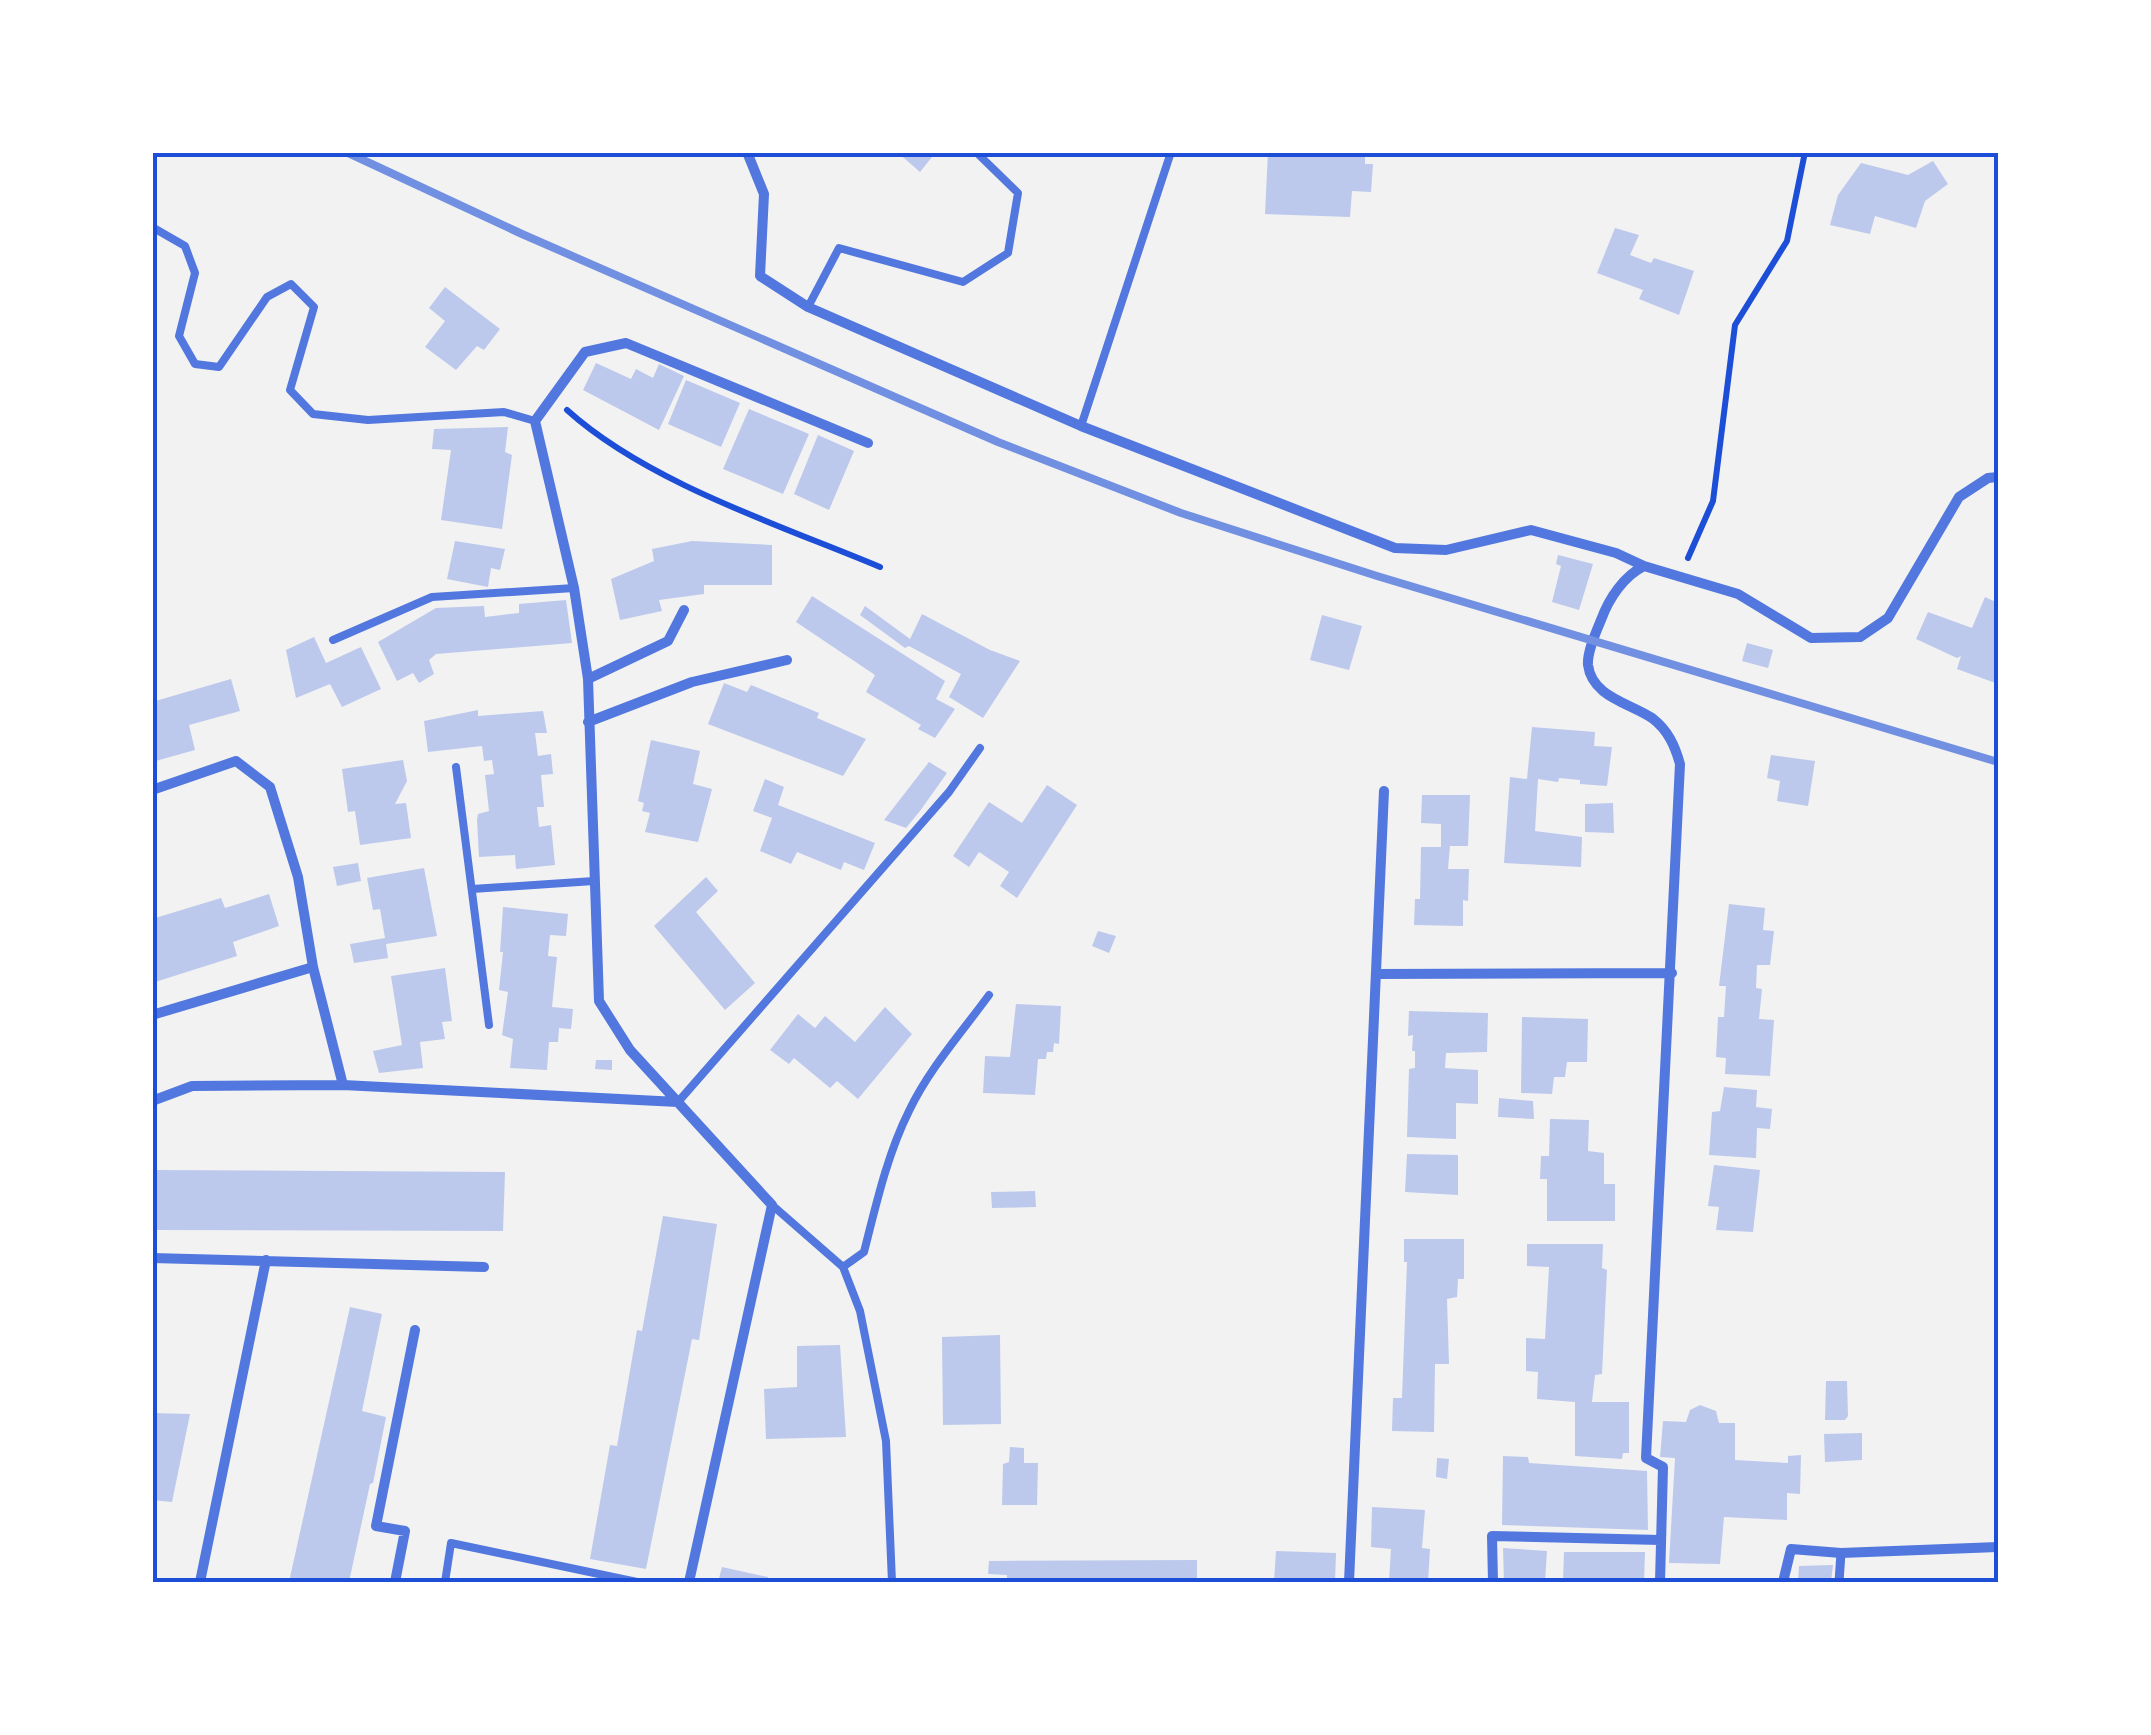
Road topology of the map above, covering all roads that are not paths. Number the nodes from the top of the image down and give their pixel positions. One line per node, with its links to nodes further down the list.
1 (747, 152): 5 (street)
2 (976, 152): 5 (lane)
3 (1171, 152): 7 (lane)
4 (152, 227): 6 (lane)
5 (808, 307): 7 (street)
6 (536, 421): 8 (street); 11 (street)
7 (1081, 426): 10 (street)
8 (868, 443)
9 (1998, 477): 10 (street)
10 (1644, 566): 24 (street)
11 (574, 588): 13 (lane); 15 (street)
12 (684, 610): 15 (street)
13 (333, 640)
14 (787, 660): 16 (street)
15 (588, 679): 16 (street)
16 (588, 722): 21 (street)
17 (980, 748): 31 (lane)
18 (456, 767): 22 (lane)
19 (152, 790): 23 (street)
20 (1384, 791): 25 (street)
21 (594, 881): 22 (lane); 31 (street)
22 (472, 888): 28 (lane)
23 (313, 967): 27 (street); 29 (street)
24 (1672, 973): 25 (street); 38 (street)
25 (1376, 974): 47 (street)
26 (990, 996): 36 (lane)
27 (152, 1014)
28 (489, 1025)
29 (343, 1085): 30 (street); 31 (street)
30 (152, 1101)
31 (678, 1102): 32 (street)
32 (772, 1205): 36 (lane); 45 (street)
33 (152, 1258): 34 (street)
34 (266, 1260): 35 (street); 41 (street)
35 (484, 1267)
36 (843, 1267): 46 (lane)
37 (416, 1330): 42 (street)
38 (1660, 1540): 48 (street); 49 (street)
39 (1998, 1547): 40 (street)
40 (1841, 1553): 50 (street); 51 (street)
41 (200, 1582)
42 (395, 1582)
43 (444, 1582): 44 (lane)
44 (638, 1582)
45 (689, 1582)
46 (892, 1582)
47 (1349, 1582)
48 (1493, 1582)
49 (1660, 1582)
50 (1784, 1582)
51 (1839, 1582)

